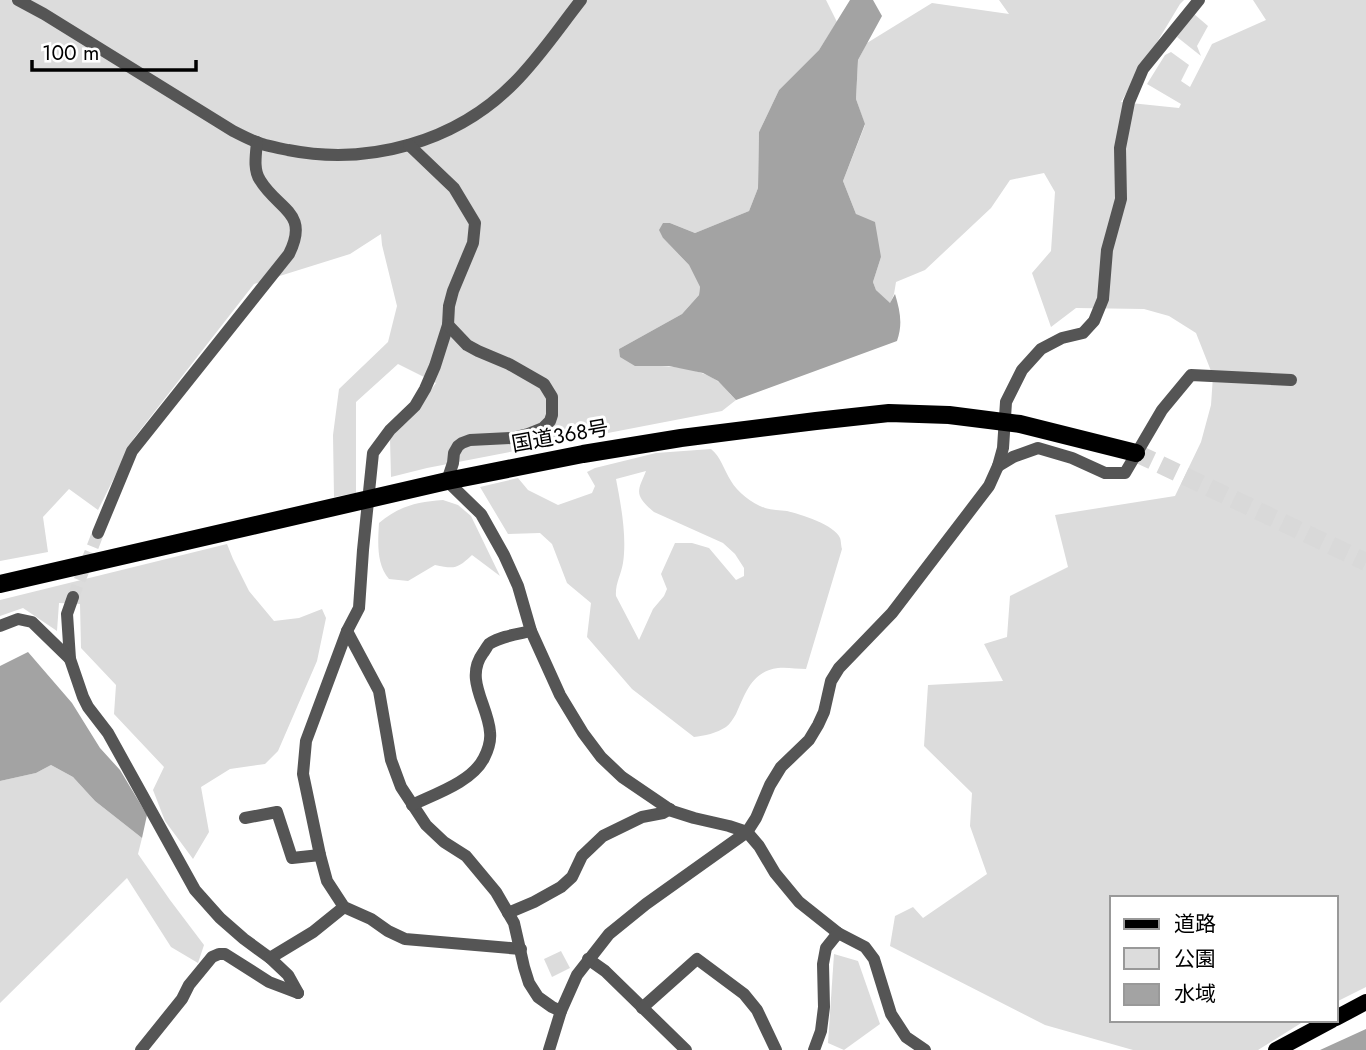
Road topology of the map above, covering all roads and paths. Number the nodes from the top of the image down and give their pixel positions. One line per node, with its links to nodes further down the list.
1 (18, 0): 4 (street)
2 (581, 0): 5 (street)
3 (1199, 0): 8 (street)
4 (257, 142): 5 (street); 12 (street)
5 (409, 145): 6 (street)
6 (448, 325): 11 (street); 16 (street)
7 (1291, 380): 10 (street)
8 (1006, 422): 9 (highway, 国道368号); 10 (street); 11 (highway, 国道368号)
9 (1136, 453)
10 (998, 466): 22 (street)
11 (447, 481): 13 (highway, 国道368号); 17 (street)
12 (98, 533)
13 (0, 584)
14 (73, 597): 18 (street)
15 (0, 626): 18 (street)
16 (347, 631): 19 (street); 23 (street)
17 (531, 631): 19 (street); 20 (street)
18 (70, 659): 28 (street)
19 (412, 805): 25 (street)
20 (670, 809): 22 (street); 25 (street)
21 (245, 818): 23 (street)
22 (747, 832): 26 (street); 29 (street)
23 (320, 855): 24 (street)
24 (344, 906): 27 (street); 28 (street)
25 (508, 913): 27 (street)
26 (838, 933): 39 (street); 40 (street)
27 (520, 949): 32 (street)
28 (270, 958): 35 (street)
29 (588, 959): 31 (street); 32 (street)
30 (1366, 1002): 33 (main road)
31 (642, 1008): 37 (street); 38 (street)
32 (561, 1011): 36 (street)
33 (1338, 1017)
34 (1328, 1022): 41 (main road)
35 (141, 1050)
36 (549, 1050)
37 (686, 1050)
38 (776, 1050)
39 (814, 1050)
40 (925, 1050)
41 (1276, 1050)

